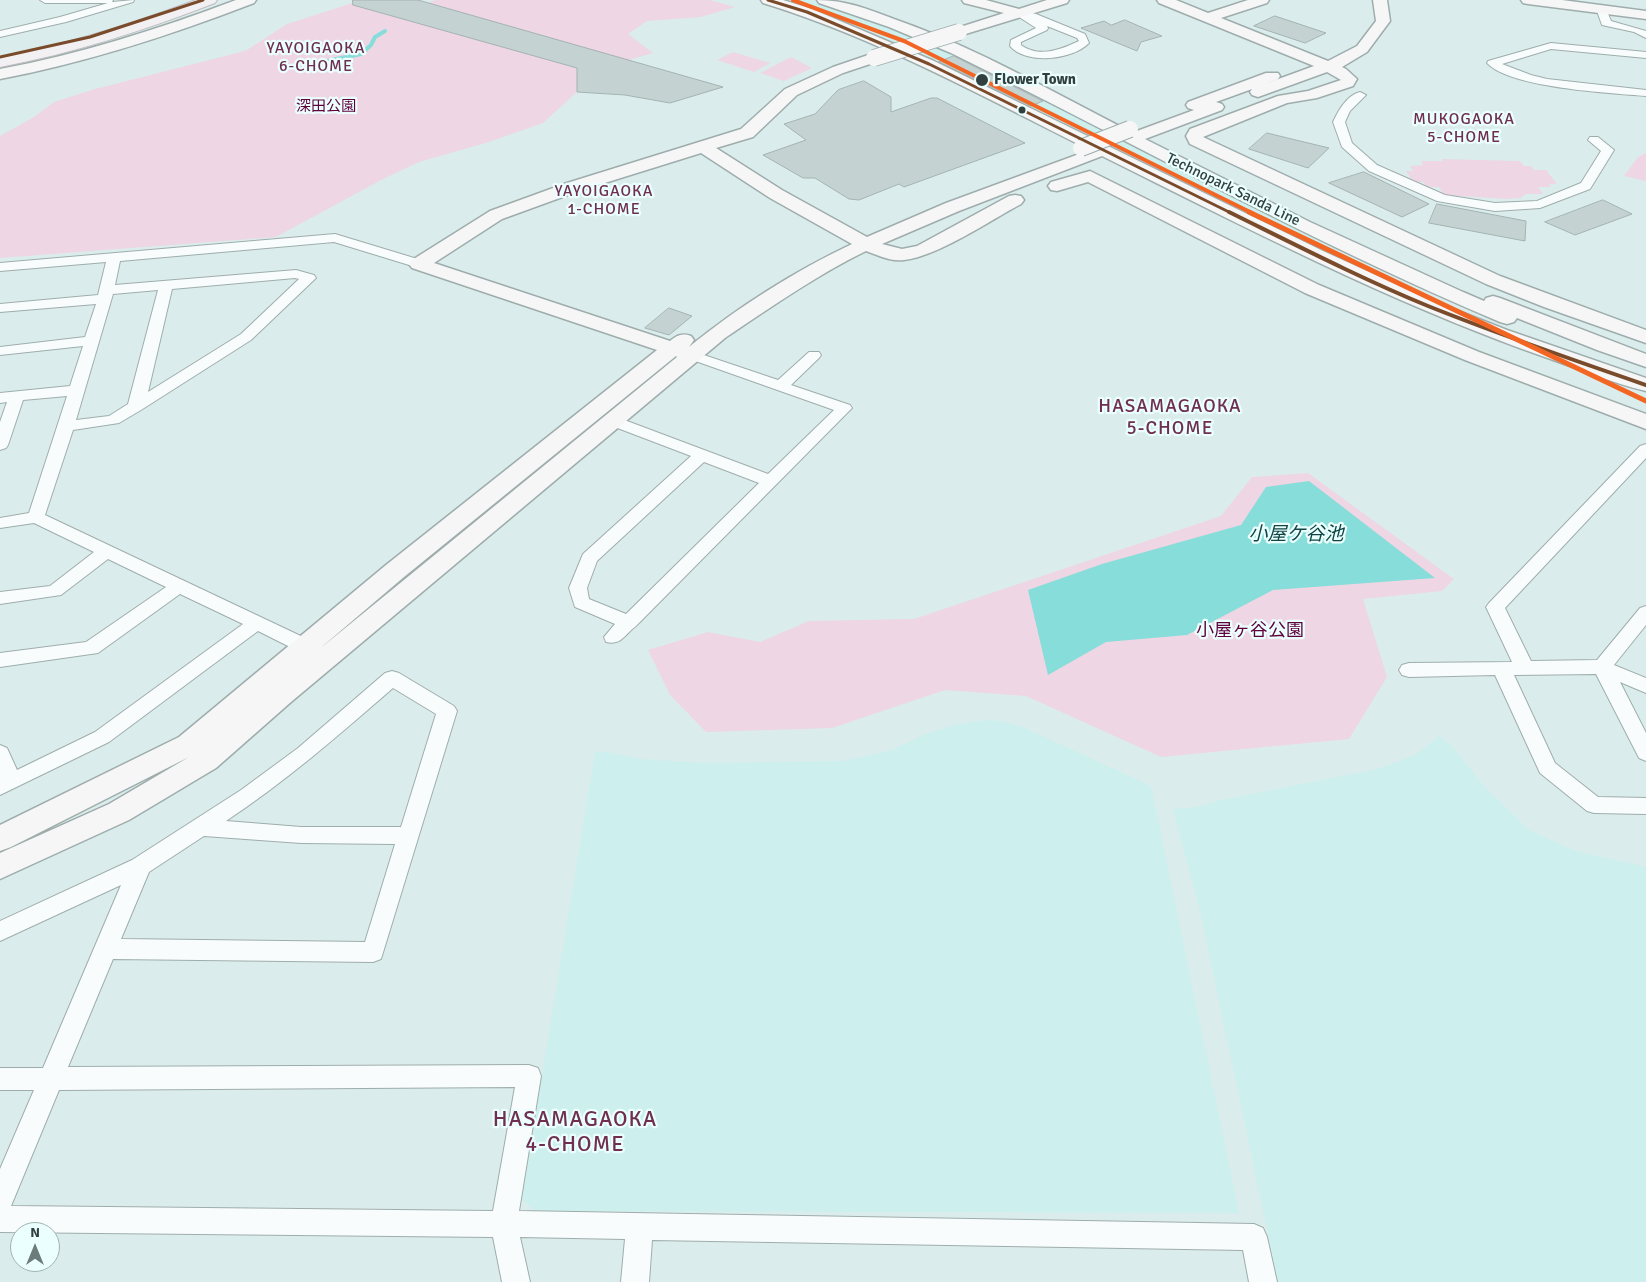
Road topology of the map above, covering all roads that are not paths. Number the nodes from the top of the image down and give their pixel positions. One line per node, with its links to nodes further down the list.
1 (45, 0): 2 (street)
2 (128, 0): 25 (street)
3 (199, 0): 17 (main road)
4 (203, 0): 17 (main road)
5 (210, 0): 33 (main road)
6 (249, 0): 35 (street)
7 (825, 0): 27 (street); 51 (street, Technopark Sanda Line)
8 (842, 0): 27 (street)
9 (969, 0): 21 (street)
10 (1062, 0): 21 (street)
11 (1164, 0): 23 (street)
12 (1262, 0): 23 (street)
13 (1380, 0): 34 (street)
14 (1528, 0): 18 (street)
15 (1570, 0): 19 (street)
16 (762, 1): 20 (street, Technopark Sanda Line); 30 (street)
17 (175, 2): 28 (main road); 29 (main road); 32 (main road)
18 (1602, 11): 22 (street); 26 (street)
19 (1646, 11)
20 (807, 12): 30 (street); 59 (street, Technopark Sanda Line)
21 (1020, 13): 21 (street); 27 (street)
22 (1646, 15)
23 (1206, 18): 34 (street)
24 (1364, 21): 34 (street)
25 (0, 34)
26 (1646, 35)
27 (958, 36): 30 (street, bridge); 38 (street)
28 (0, 47)
29 (0, 52)
30 (872, 52): 40 (street); 41 (street)
31 (1646, 55): 36 (street)
32 (0, 58)
33 (0, 62)
34 (1319, 63): 38 (street); 52 (street)
35 (0, 74)
36 (1646, 93)
37 (1360, 95): 39 (street)
38 (1136, 132): 41 (street); 46 (street)
39 (1594, 140)
40 (703, 147): 42 (street); 44 (street)
41 (1088, 151): 42 (street); 50 (street)
42 (861, 240): 55 (street); 67 (street)
43 (114, 257): 44 (street); 45 (street); 48 (street)
44 (419, 264): 55 (street)
45 (0, 267)
46 (1427, 276): 51 (street); 57 (street)
47 (166, 286): 48 (street); 65 (street); 65 (street)
48 (106, 294): 49 (street); 53 (street)
49 (0, 308)
50 (1410, 308): 59 (street); 62 (street)
51 (1541, 332): 58 (street, Technopark Sanda Line)
52 (1646, 337)
53 (91, 341): 54 (street); 61 (street)
54 (0, 351)
55 (682, 352): 60 (street); 66 (street); 77 (street)
56 (814, 355): 60 (street)
57 (1646, 361)
58 (1646, 369)
59 (1646, 385)
60 (781, 386): 72 (street)
61 (76, 390): 63 (street); 68 (street)
62 (1646, 393)
63 (17, 396): 64 (street); 69 (street)
64 (0, 398)
65 (135, 407): 68 (street)
66 (612, 421): 71 (street); 77 (street)
67 (1646, 422)
68 (66, 426): 73 (street)
69 (0, 442)
70 (1646, 449): 86 (street)
71 (702, 455): 72 (street); 80 (street)
72 (770, 481): 80 (street)
73 (38, 511): 74 (street); 75 (street)
74 (0, 523)
75 (107, 551): 76 (street); 78 (street)
76 (179, 586): 81 (street); 84 (street)
77 (393, 588): 83 (street)
78 (0, 598)
79 (1646, 612): 85 (street)
80 (629, 622): 82 (street)
81 (256, 623): 83 (street); 92 (street)
82 (614, 637)
83 (321, 648): 96 (street); 98 (street)
84 (0, 660)
85 (1602, 667): 86 (street); 89 (street); 91 (street)
86 (1525, 668): 87 (street)
87 (1502, 669): 88 (street); 93 (street)
88 (1409, 670)
89 (1646, 686)
90 (0, 753): 92 (street)
91 (1646, 753)
92 (6, 784)
93 (1646, 806)
94 (201, 827): 95 (street); 95 (street); 97 (street)
95 (409, 836): 100 (street)
96 (0, 839)
97 (140, 866): 99 (street); 100 (street)
98 (0, 867)
99 (0, 930)
100 (105, 949): 101 (street)
101 (50, 1078): 102 (street); 103 (street); 105 (street)
102 (0, 1079)
103 (0, 1200)
104 (0, 1219): 105 (street)
105 (504, 1224): 106 (street); 107 (street)
106 (640, 1227): 108 (street); 109 (street)
107 (516, 1282)
108 (635, 1282)
109 (1263, 1282)

